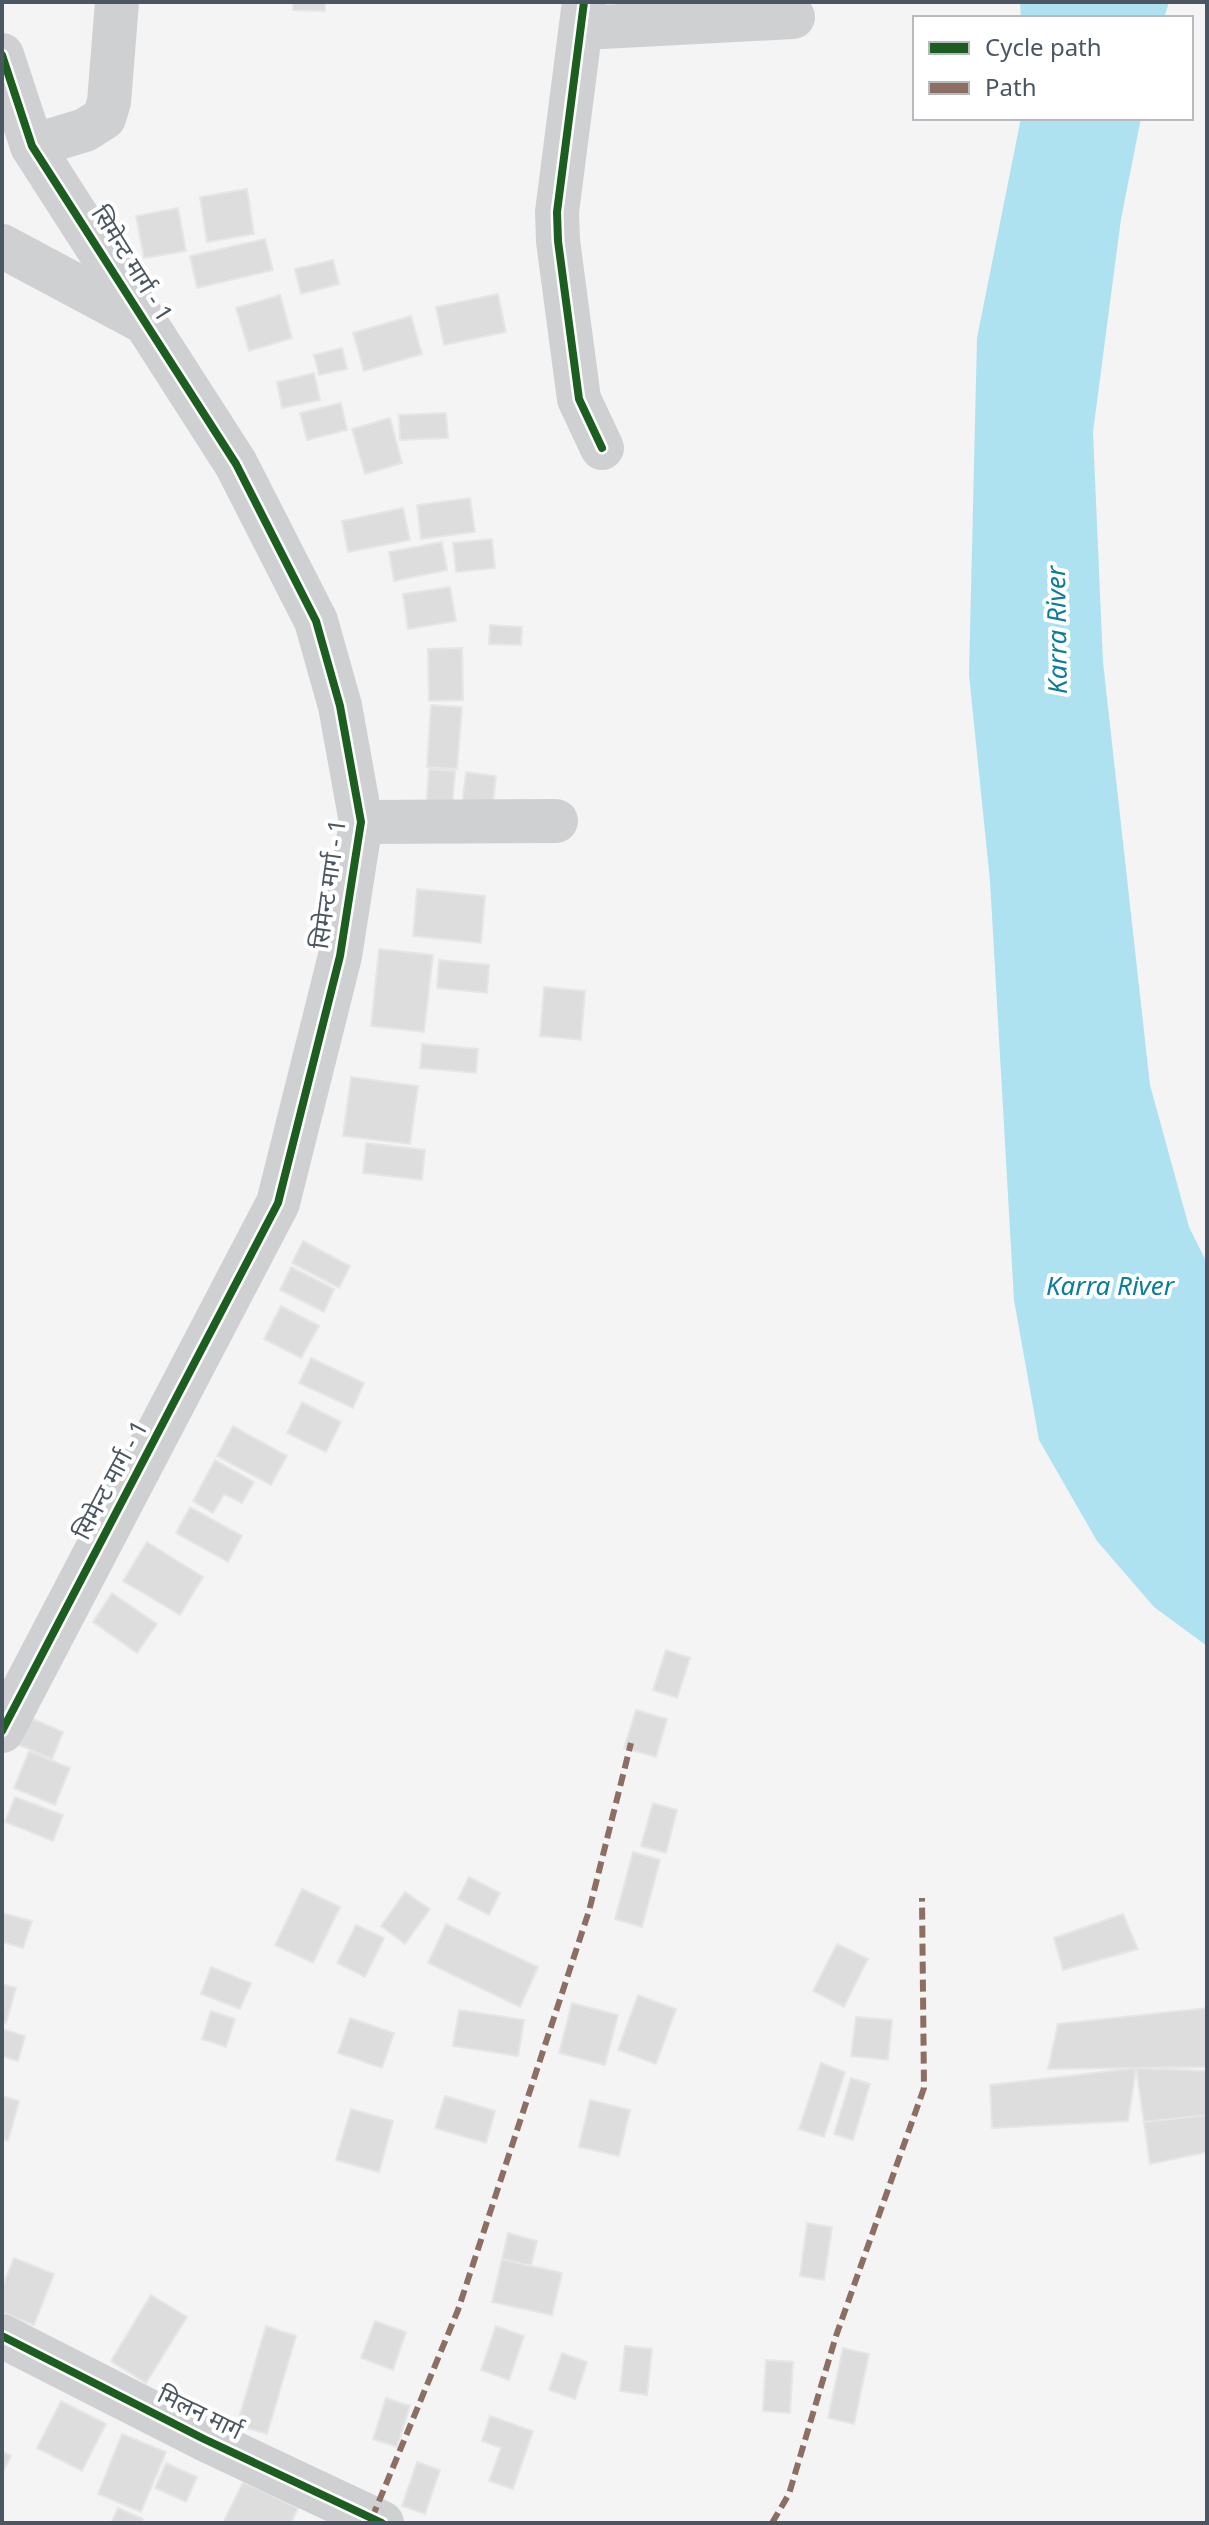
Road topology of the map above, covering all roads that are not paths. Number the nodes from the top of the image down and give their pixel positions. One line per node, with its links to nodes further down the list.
1 (117, 2): 5 (street)
2 (584, 15): 3 (street); 8 (street)
3 (793, 17)
4 (2, 55): 5 (street, सिमेन्ट मार्ग - 1)
5 (32, 146): 7 (street, सिमेन्ट मार्ग - 1)
6 (2, 246): 7 (street)
7 (146, 323): 10 (street, सिमेन्ट मार्ग - 1)
8 (602, 448)
9 (556, 821): 10 (street)
10 (361, 822): 11 (street, सिमेन्ट मार्ग - 1)
11 (2, 1731)
12 (2, 2336): 13 (street, मिलन मार्ग)
13 (382, 2523)

